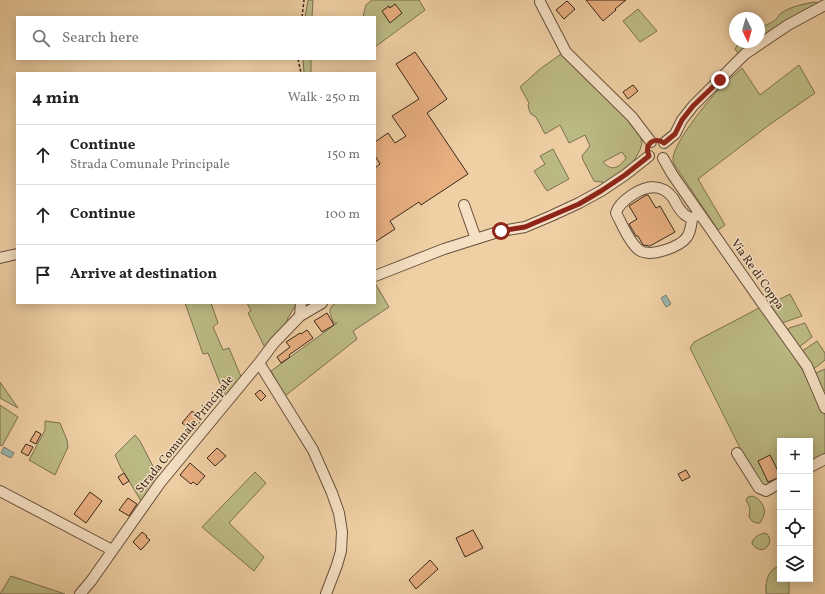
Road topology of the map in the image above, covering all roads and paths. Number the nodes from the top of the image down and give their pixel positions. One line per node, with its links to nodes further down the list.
1 (304, 0): 4 (path)
2 (540, 0): 7 (street)
3 (825, 5): 8 (street)
4 (302, 16)
5 (298, 60): 6 (path)
6 (301, 72)
7 (650, 142): 8 (street); 9 (street)
8 (664, 143): 10 (street)
9 (649, 156): 10 (street); 13 (street)
10 (663, 158): 12 (street, Via Re di Coppa)
11 (464, 205): 13 (street)
12 (696, 216): 12 (street); 21 (street, Via Re di Coppa)
13 (476, 239): 16 (street)
14 (16, 254): 15 (street)
15 (0, 258)
16 (376, 276)
17 (301, 304): 19 (street)
18 (320, 304): 19 (street, Strada Comunale Principale)
19 (300, 316): 20 (street, Strada Comunale Principale)
20 (259, 363): 27 (street, Strada Comunale Principale); 29 (street)
21 (825, 408)
22 (737, 453): 25 (street)
23 (825, 459): 24 (street)
24 (813, 465)
25 (777, 485)
26 (0, 491): 27 (street)
27 (112, 550): 28 (street, Strada Comunale Principale)
28 (80, 594)
29 (326, 594)

